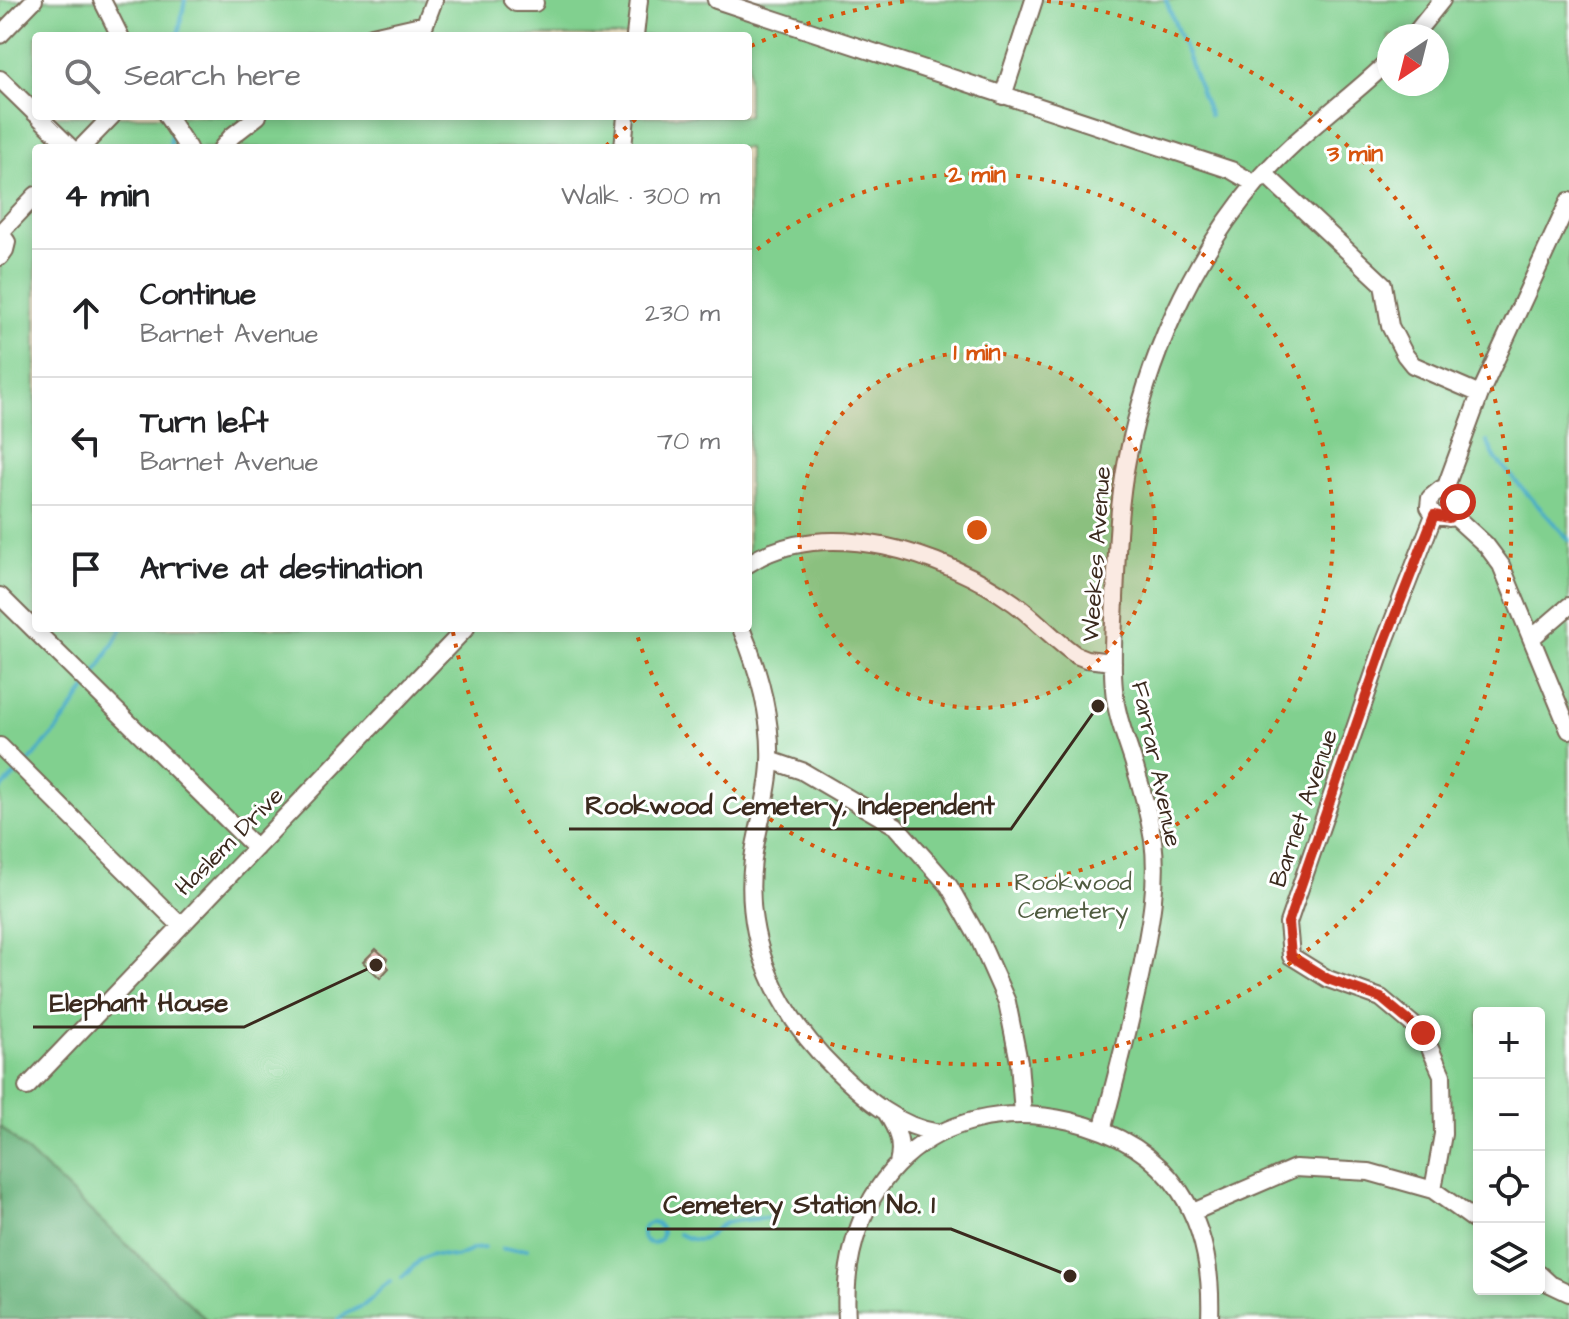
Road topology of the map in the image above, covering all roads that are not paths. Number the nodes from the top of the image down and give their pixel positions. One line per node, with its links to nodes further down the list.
1 (34, 0): 14 (street)
2 (102, 0): 11 (street)
3 (434, 0): 12 (street)
4 (512, 0): 9 (street)
5 (639, 0): 13 (street)
6 (716, 0): 17 (street)
7 (1034, 0): 17 (street)
8 (1442, 0): 10 (street)
9 (535, 3)
10 (1423, 24)
11 (118, 32)
12 (390, 32)
13 (635, 32)
14 (0, 35)
15 (1377, 71): 29 (street, Weekes Avenue)
16 (0, 79): 18 (street)
17 (1003, 96): 29 (street)
18 (32, 110)
19 (42, 120): 25 (street)
20 (108, 120): 26 (street)
21 (170, 120): 24 (street)
22 (253, 120): 27 (street)
23 (626, 120): 28 (street)
24 (184, 143)
25 (67, 144)
26 (85, 144)
27 (225, 144)
28 (623, 144)
29 (1260, 179): 34 (street); 46 (street, Weekes Avenue)
30 (32, 199): 32 (street)
31 (1569, 201): 34 (street, Barnet Avenue)
32 (0, 232): 33 (street)
33 (0, 257)
34 (1480, 394): 35 (street, Barnet Avenue)
35 (1445, 489): 36 (street, Barnet Avenue); 37 (street)
36 (1434, 515): 37 (street); 58 (street, Barnet Avenue)
37 (1453, 515): 45 (street)
38 (752, 562): 46 (street, Farrar Avenue)
39 (0, 596): 41 (street)
40 (1569, 606): 45 (street)
41 (32, 627)
42 (38, 632): 50 (street)
43 (462, 632): 50 (street, Haslem Drive)
44 (742, 632): 49 (street)
45 (1533, 637): 47 (street)
46 (1113, 662): 55 (street, Farrar Avenue)
47 (1569, 730)
48 (5, 750): 51 (street)
49 (770, 760): 53 (street); 54 (street)
50 (256, 848): 51 (street, Haslem Drive)
51 (180, 925): 52 (street, Haslem Drive)
52 (27, 1087)
53 (886, 1112): 56 (street); 57 (street)
54 (1023, 1114): 55 (street); 56 (street)
55 (1102, 1131): 59 (street)
56 (939, 1133): 57 (street)
57 (898, 1164): 63 (street)
58 (1433, 1190): 59 (street); 60 (street)
59 (1193, 1212): 64 (street)
60 (1473, 1219)
61 (1545, 1279): 62 (street)
62 (1569, 1293)
63 (847, 1319)
64 (1210, 1319)

